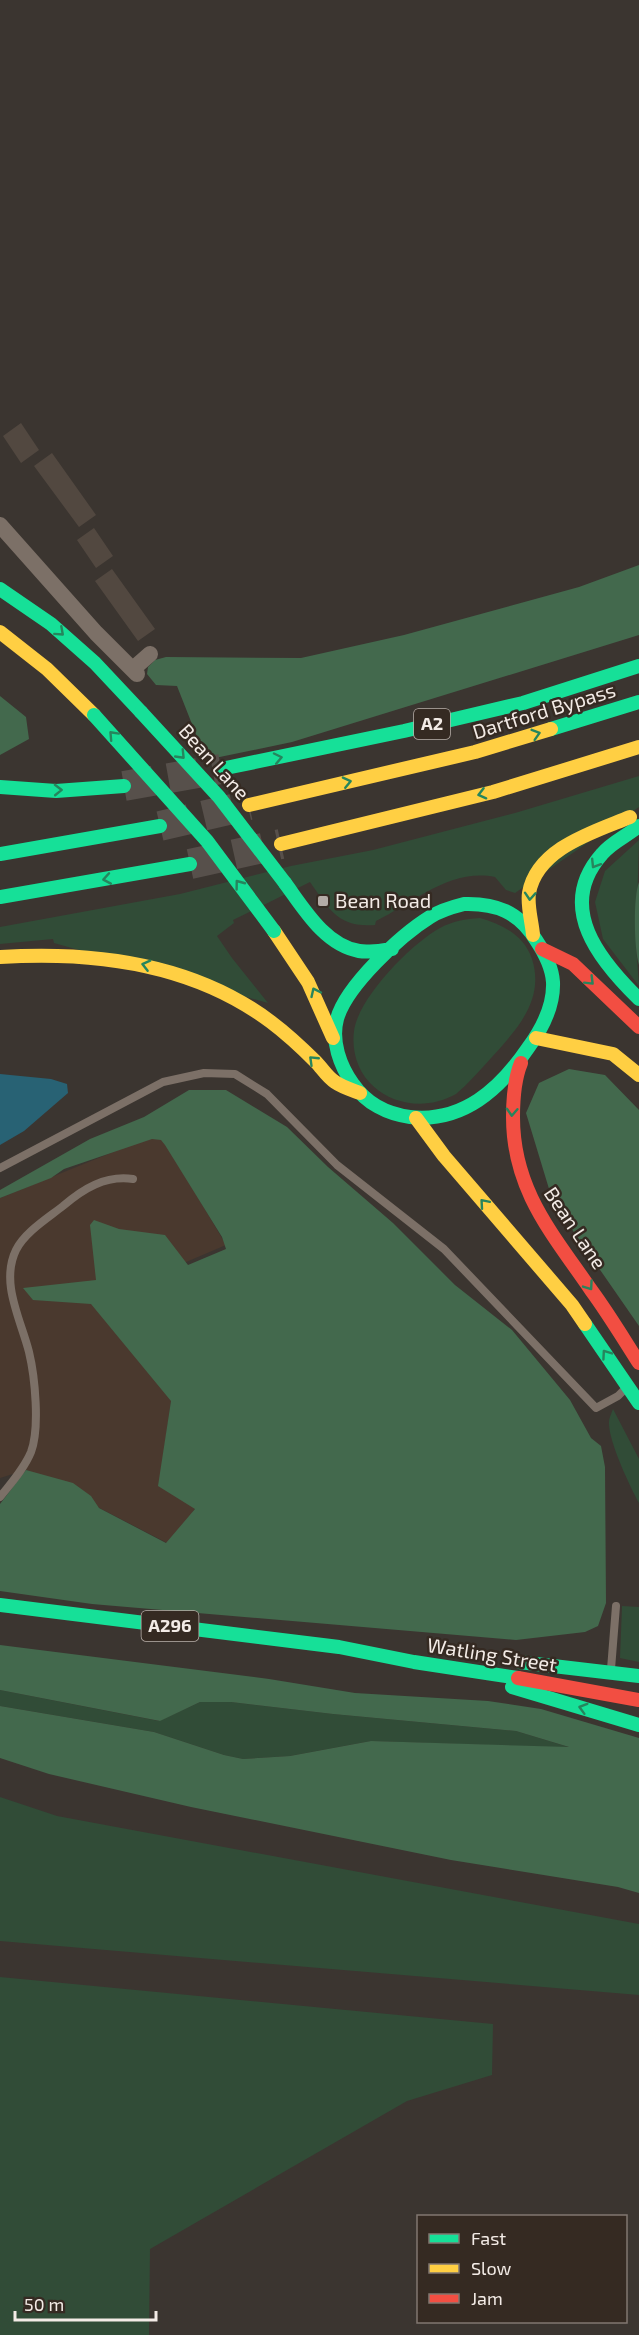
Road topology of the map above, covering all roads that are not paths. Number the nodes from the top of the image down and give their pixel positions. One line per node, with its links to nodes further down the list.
1 (0, 525): 4 (street)
2 (0, 589): 20 (main road, Bean Lane, one-way to 20, bridge)
3 (0, 632): 26 (main road, one-way to 3, bridge)
4 (150, 654)
5 (639, 666): 8 (main road, A2, one-way to 5)
6 (639, 702): 11 (main road, Dartford Bypass / A2, one-way to 6)
7 (639, 747): 15 (main road, one-way to 15)
8 (221, 770)
9 (124, 786): 10 (main road, one-way to 9)
10 (0, 787)
11 (249, 805)
12 (639, 814): 19 (main road, one-way to 19)
13 (160, 826): 16 (main road)
14 (639, 826): 23 (main road, one-way to 23)
15 (281, 844)
16 (0, 854)
17 (190, 864): 18 (main road, one-way to 18)
18 (0, 897)
19 (533, 935): 20 (main road); 21 (main road)
20 (392, 949): 26 (main road)
21 (542, 949): 24 (main road, one-way to 24); 25 (main road)
22 (0, 957): 28 (main road, one-way to 22)
23 (639, 999)
24 (639, 1027)
25 (536, 1038): 27 (main road); 29 (main road); 32 (main road, Bean Lane, one-way to 32)
26 (336, 1046): 28 (main road)
27 (639, 1075)
28 (360, 1093): 29 (main road)
29 (416, 1118): 33 (main road, one-way to 29)
30 (0, 1168): 33 (lane)
31 (133, 1179): 35 (lane)
32 (639, 1363)
33 (628, 1386): 34 (main road)
34 (639, 1403)
35 (0, 1497)
36 (0, 1605): 38 (main road, Watling Street / A296)
37 (616, 1606): 41 (lane)
38 (339, 1647): 39 (main road, Watling Street / A296); 43 (main road, Watling Street / A296); 44 (main road, one-way to 38)
39 (484, 1658)
40 (504, 1660): 41 (main road, Watling Street)
41 (610, 1672): 42 (main road, Watling Street)
42 (639, 1676)
43 (639, 1700)
44 (639, 1725)

